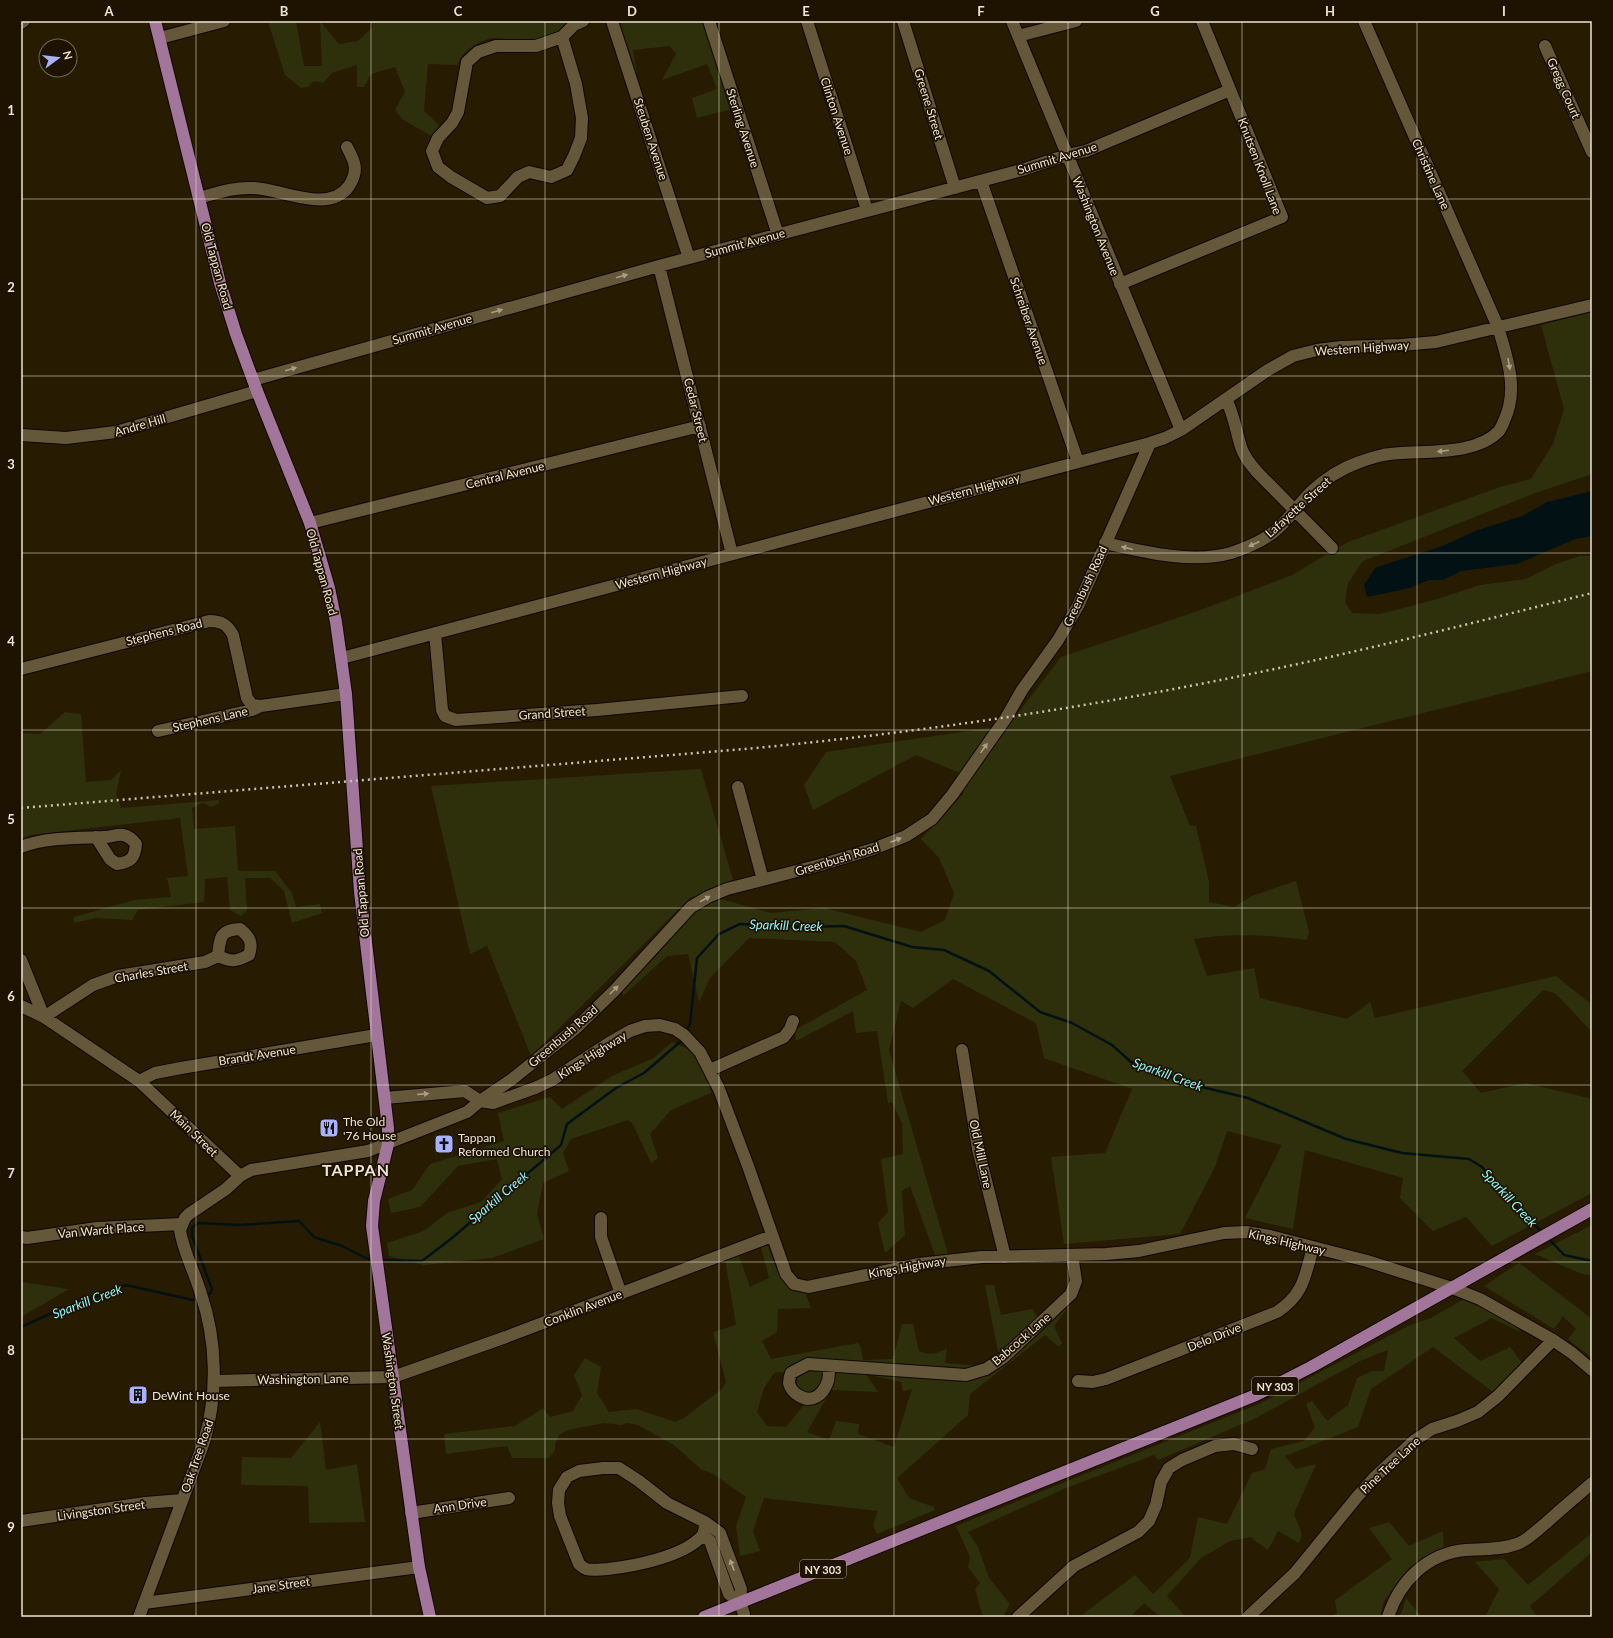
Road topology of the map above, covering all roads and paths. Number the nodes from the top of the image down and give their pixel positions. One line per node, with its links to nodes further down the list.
1 (24, 21): 13 (street)
2 (155, 21): 16 (main road, Old Tappan Road)
3 (224, 21): 16 (street)
4 (583, 21): 15 (street)
5 (612, 21): 27 (street, Steuben Avenue)
6 (709, 21): 26 (street, Sterling Avenue)
7 (807, 21): 25 (street, Clinton Avenue)
8 (903, 21): 23 (street, Greene Street)
9 (1012, 21): 14 (street, Washington Avenue)
10 (1076, 21): 14 (street)
11 (1202, 21): 18 (street, Knutsen Knoll Lane)
12 (1364, 21): 31 (street, Christine Lane)
13 (21, 22)
14 (1018, 36): 21 (street, Washington Avenue)
15 (562, 37): 15 (street)
16 (160, 38): 24 (main road, Old Tappan Road)
17 (1545, 46): 20 (street, Gregg Court)
18 (1230, 90): 21 (street, Summit Avenue); 29 (street, Knutsen Knoll Lane)
19 (347, 147): 24 (street)
20 (1592, 152)
21 (1067, 155): 22 (street, Summit Avenue); 29 (street, Washington Avenue)
22 (981, 181): 23 (street, Summit Avenue); 38 (street, Schreiber Avenue)
23 (955, 188): 25 (street, Summit Avenue)
24 (199, 198): 32 (main road, Old Tappan Road)
25 (867, 210): 26 (street, Summit Avenue)
26 (778, 235): 27 (street, Summit Avenue)
27 (689, 258): 28 (street, Summit Avenue)
28 (659, 266): 32 (street, Summit Avenue, one-way to 28); 34 (street, Cedar Street)
29 (1120, 284): 35 (street, Washington Avenue)
30 (1592, 305): 31 (street, Western Highway)
31 (1498, 327): 33 (street, Western Highway); 39 (street, Lafayette Street, one-way to 39)
32 (255, 386): 36 (street, Andre Hill); 40 (main road, Old Tappan Road)
33 (1226, 399): 35 (street, Western Highway); 39 (street)
34 (700, 426): 40 (street, Central Avenue); 43 (street, Cedar Street)
35 (1180, 430): 37 (street, Western Highway)
36 (21, 435)
37 (1150, 443): 38 (street, Western Highway); 41 (street, Greenbush Road)
38 (1078, 462): 43 (street, Western Highway)
39 (1294, 510): 41 (street, Lafayette Street, one-way to 41); 42 (street)
40 (310, 524): 45 (main road, Old Tappan Road)
41 (1105, 543): 54 (street, Greenbush Road, one-way to 41)
42 (1332, 548)
43 (732, 554): 44 (street, Western Highway)
44 (435, 633): 45 (street, Western Highway); 48 (street, Grand Street)
45 (342, 658): 47 (main road, Old Tappan Road)
46 (21, 668): 49 (street, Stephens Road)
47 (346, 694): 49 (street); 60 (main road, Old Tappan Road)
48 (742, 696)
49 (262, 706): 50 (street, Stephens Lane)
50 (158, 731)
51 (738, 787): 54 (street)
52 (96, 837): 53 (street)
53 (21, 847)
54 (763, 880): 63 (street, Greenbush Road, one-way to 54)
55 (218, 956): 58 (street, Charles Street)
56 (21, 960): 58 (street)
57 (21, 1006): 58 (street, Main Street)
58 (44, 1017): 64 (street, Main Street)
59 (793, 1021): 62 (street)
60 (376, 1035): 64 (street, Brandt Avenue); 66 (main road, Old Tappan Road)
61 (962, 1050): 77 (street, Old Mill Lane)
62 (710, 1070): 65 (street, Kings Highway); 73 (street, Kings Highway)
63 (511, 1080): 65 (street); 67 (street, Greenbush Road)
64 (139, 1081): 69 (street, Main Street)
65 (542, 1084): 67 (street, Kings Highway)
66 (384, 1098): 67 (street, one-way to 67); 68 (main road, Old Tappan Road)
67 (480, 1101): 68 (street)
68 (388, 1144): 69 (street); 83 (main road, Washington Street)
69 (240, 1176): 72 (street)
70 (1592, 1209): 78 (main road, NY 303)
71 (601, 1218): 79 (street)
72 (182, 1224): 74 (street, Van Wardt Place); 84 (street, Oak Tree Road)
73 (772, 1236): 77 (street, Kings Highway); 79 (street, Conklin Avenue)
74 (21, 1237)
75 (1313, 1248): 76 (street, Kings Highway); 78 (street, Kings Highway); 85 (street, Delo Drive)
76 (1072, 1255): 77 (street, Kings Highway); 81 (street, Babcock Lane)
77 (1005, 1257)
78 (1452, 1288): 80 (street, Kings Highway); 95 (main road, NY 303)
79 (621, 1294): 83 (street, Conklin Avenue)
80 (1553, 1340): 82 (street, Kings Highway); 102 (street, Pine Tree Lane)
81 (829, 1366)
82 (1592, 1370)
83 (393, 1377): 84 (street, Washington Lane); 90 (main road, Washington Street)
84 (214, 1381): 89 (street, Oak Tree Road)
85 (1078, 1381)
86 (1252, 1449): 101 (street)
87 (1592, 1483): 103 (street)
88 (510, 1498): 90 (street, Ann Drive)
89 (182, 1500): 91 (street, Livingston Street); 96 (street, Oak Tree Road)
90 (411, 1513): 94 (main road, Washington Street)
91 (21, 1521)
92 (705, 1522): 93 (street); 93 (street); 95 (street, one-way to 92)
93 (703, 1535): 95 (street)
94 (419, 1567): 96 (street, Jane Street); 98 (main road, Washington Street)
95 (740, 1602): 99 (main road, NY 303); 100 (street)
96 (144, 1603): 97 (street, Oak Tree Road)
97 (139, 1617)
98 (430, 1617)
99 (704, 1617)
100 (743, 1617)
101 (1018, 1617)
102 (1248, 1617)
103 (1388, 1617)

